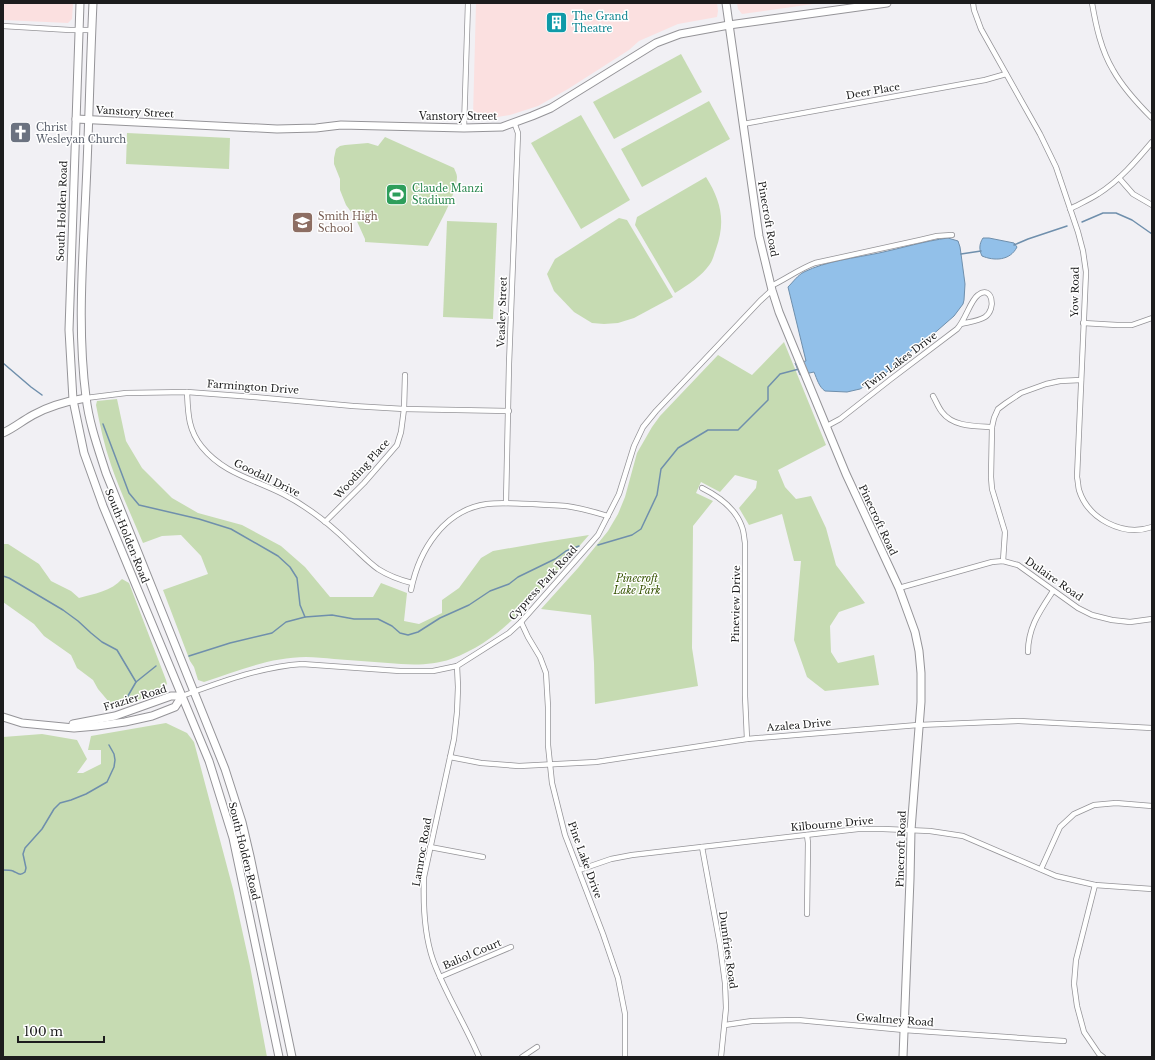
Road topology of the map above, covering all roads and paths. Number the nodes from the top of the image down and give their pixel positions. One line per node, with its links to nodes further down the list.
1 (80, 3): 10 (street, South Holden Road)
2 (93, 3): 11 (street, South Holden Road)
3 (468, 3): 18 (street)
4 (726, 3): 8 (street, Pinecroft Road)
5 (887, 3): 8 (street, Vanstory Street)
6 (973, 3): 12 (street, Yow Road)
7 (1092, 3): 13 (street)
8 (729, 25): 16 (street, Vanstory Street); 17 (street, Pinecroft Road)
9 (3, 26): 10 (street)
10 (79, 30): 11 (street); 14 (street, South Holden Road)
11 (92, 30): 15 (street, South Holden Road)
12 (1006, 74): 17 (street, Deer Place); 22 (street, Yow Road)
13 (1152, 118)
14 (76, 119): 15 (street, Vanstory Street); 33 (street, South Holden Road)
15 (89, 120): 18 (street, Vanstory Street); 32 (street, South Holden Road)
16 (514, 122): 18 (street, Vanstory Street); 35 (street, Veasley Street)
17 (743, 124): 24 (street, Pinecroft Road)
18 (464, 128)
19 (1152, 142): 20 (street)
20 (1119, 178): 21 (street); 22 (street)
21 (1152, 205)
22 (1070, 209): 26 (street, Yow Road)
23 (952, 235): 24 (street)
24 (771, 288): 36 (street, Pinecroft Road); 41 (street, Cypress Park Road)
25 (1152, 318): 26 (street)
26 (1083, 323): 29 (street, Yow Road)
27 (961, 324): 27 (street, Twin Lakes Drive); 36 (street, Twin Lakes Drive)
28 (405, 375): 34 (street, Wooding Place)
29 (1081, 380): 37 (street); 43 (street, Yow Road)
30 (187, 392): 32 (street, Farmington Drive); 34 (street, Farmington Drive); 42 (street, Goodall Drive)
31 (933, 396): 37 (street)
32 (86, 398): 33 (street, Farmington Drive); 53 (street, South Holden Road)
33 (73, 400): 38 (street, Farmington Drive); 54 (street, South Holden Road)
34 (404, 409): 35 (street, Farmington Drive); 42 (street, Wooding Place)
35 (508, 411): 40 (street, Veasley Street)
36 (827, 426): 46 (street, Pinecroft Road)
37 (992, 427): 44 (street)
38 (3, 432)
39 (702, 488): 59 (street, Pineview Drive)
40 (506, 503): 41 (street); 45 (street)
41 (608, 516): 50 (street, Cypress Park Road)
42 (325, 522): 45 (street, Goodall Drive)
43 (1152, 527)
44 (1003, 561): 46 (street, Dulaire Road); 48 (street, Dulaire Road)
45 (412, 583): 47 (street)
46 (899, 588): 56 (street, Pinecroft Road)
47 (411, 590)
48 (1053, 591): 49 (street, Dulaire Road); 51 (street)
49 (1152, 619)
50 (521, 622): 52 (street, Cypress Park Road); 61 (street, Pine Lake Drive)
51 (1028, 652)
52 (457, 666): 53 (street, Cypress Park Road); 60 (street, Lamroc Road)
53 (193, 692): 54 (street, Cypress Park Road); 80 (street, South Holden Road)
54 (182, 696): 57 (street, Frazier Road); 57 (street, Frazier Road); 79 (street, South Holden Road)
55 (3, 718): 57 (street, Frazier Road)
56 (918, 725): 58 (street, Azalea Drive); 59 (street, Azalea Drive); 63 (street, Pinecroft Road)
57 (59, 726)
58 (1152, 728)
59 (747, 739): 61 (street, Azalea Drive)
60 (450, 757): 61 (street, Azalea Drive); 65 (street, Lamroc Road)
61 (550, 764): 69 (street, Pine Lake Drive)
62 (1152, 806): 68 (street)
63 (911, 830): 64 (street, Kilbourne Drive); 68 (street, Kilbourne Drive); 76 (street, Pinecroft Road)
64 (807, 835): 66 (street, Kilbourne Drive); 72 (street)
65 (430, 847): 67 (street); 74 (street, Lamroc Road)
66 (702, 847): 69 (street, Kilbourne Drive); 75 (street, Dumfries Road)
67 (483, 857)
68 (1041, 869): 70 (street, Kilbourne Drive)
69 (579, 870): 83 (street, Pine Lake Drive)
70 (1095, 885): 71 (street, Kilbourne Drive); 86 (street)
71 (1152, 889)
72 (807, 914)
73 (511, 947): 74 (street, Baliol Court)
74 (440, 977): 81 (street, Lamroc Road)
75 (725, 1024): 76 (street, Gwaltney Road); 84 (street, Dumfries Road)
76 (904, 1030): 77 (street, Gwaltney Road); 85 (street, Pinecroft Road)
77 (1064, 1041)
78 (537, 1047): 82 (street)
79 (279, 1057)
80 (292, 1057)
81 (478, 1057)
82 (522, 1057)
83 (625, 1057)
84 (721, 1057)
85 (903, 1057)
86 (1103, 1057)

